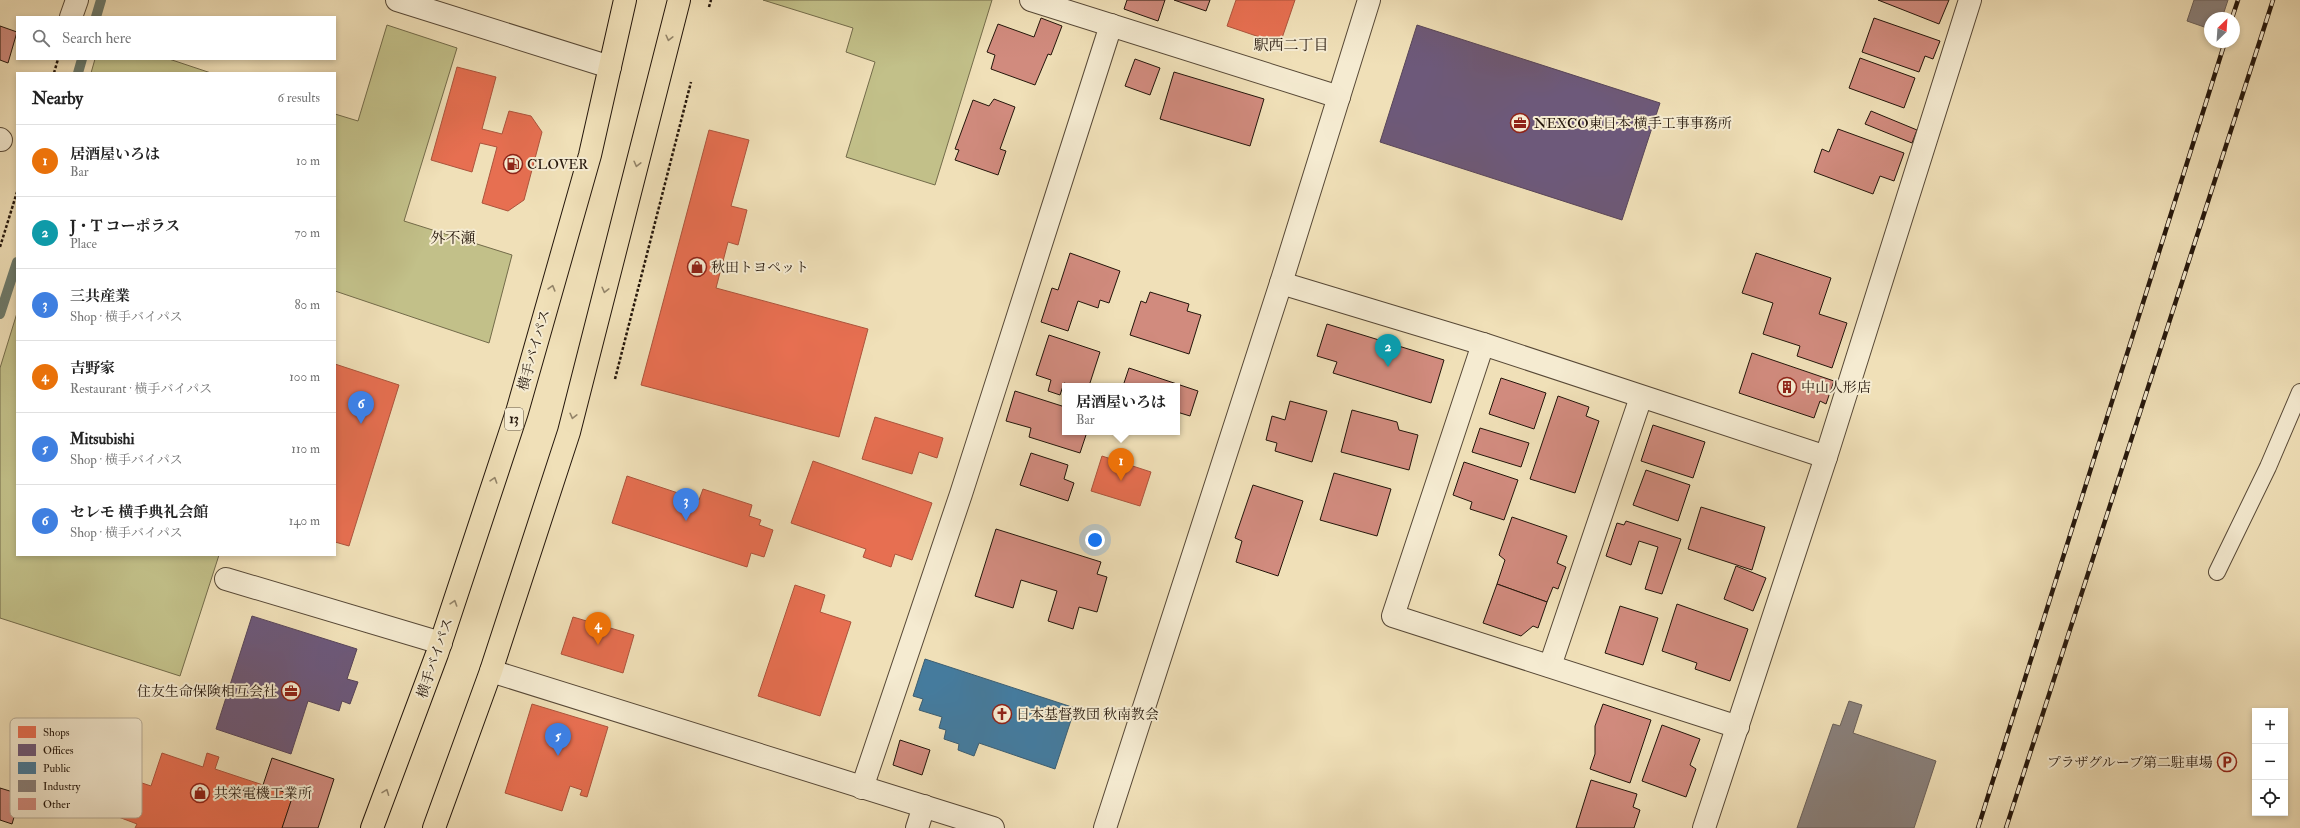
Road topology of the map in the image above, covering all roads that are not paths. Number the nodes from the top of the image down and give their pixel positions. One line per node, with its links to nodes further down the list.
1 (77, 0): 8 (street)
2 (397, 0): 10 (street)
3 (625, 0): 10 (highway, 横手バイパス / 13)
4 (679, 0): 21 (highway, one-way to 21)
5 (1032, 0): 9 (street)
6 (1369, 0): 11 (street)
7 (1970, 0): 16 (street)
8 (71, 16)
9 (1111, 25): 11 (street); 23 (street)
10 (610, 67): 19 (highway, 横手バイパス / 13, one-way to 10)
11 (1338, 98): 12 (street)
12 (1280, 283): 13 (street); 29 (street)
13 (1483, 344): 15 (street); 20 (street)
14 (2300, 392): 17 (lane)
15 (1641, 397): 16 (street); 20 (street)
16 (1826, 457): 22 (street)
17 (2217, 572)
18 (226, 579): 19 (street)
19 (441, 643): 25 (highway, 横手バイパス / 13, one-way to 19)
20 (1550, 666): 22 (street)
21 (491, 671): 23 (street); 26 (highway)
22 (1738, 727): 30 (street)
23 (862, 788): 24 (street)
24 (924, 806): 27 (street); 28 (street)
25 (372, 828)
26 (434, 828)
27 (917, 828)
28 (993, 828)
29 (1105, 828)
30 (1704, 828)

